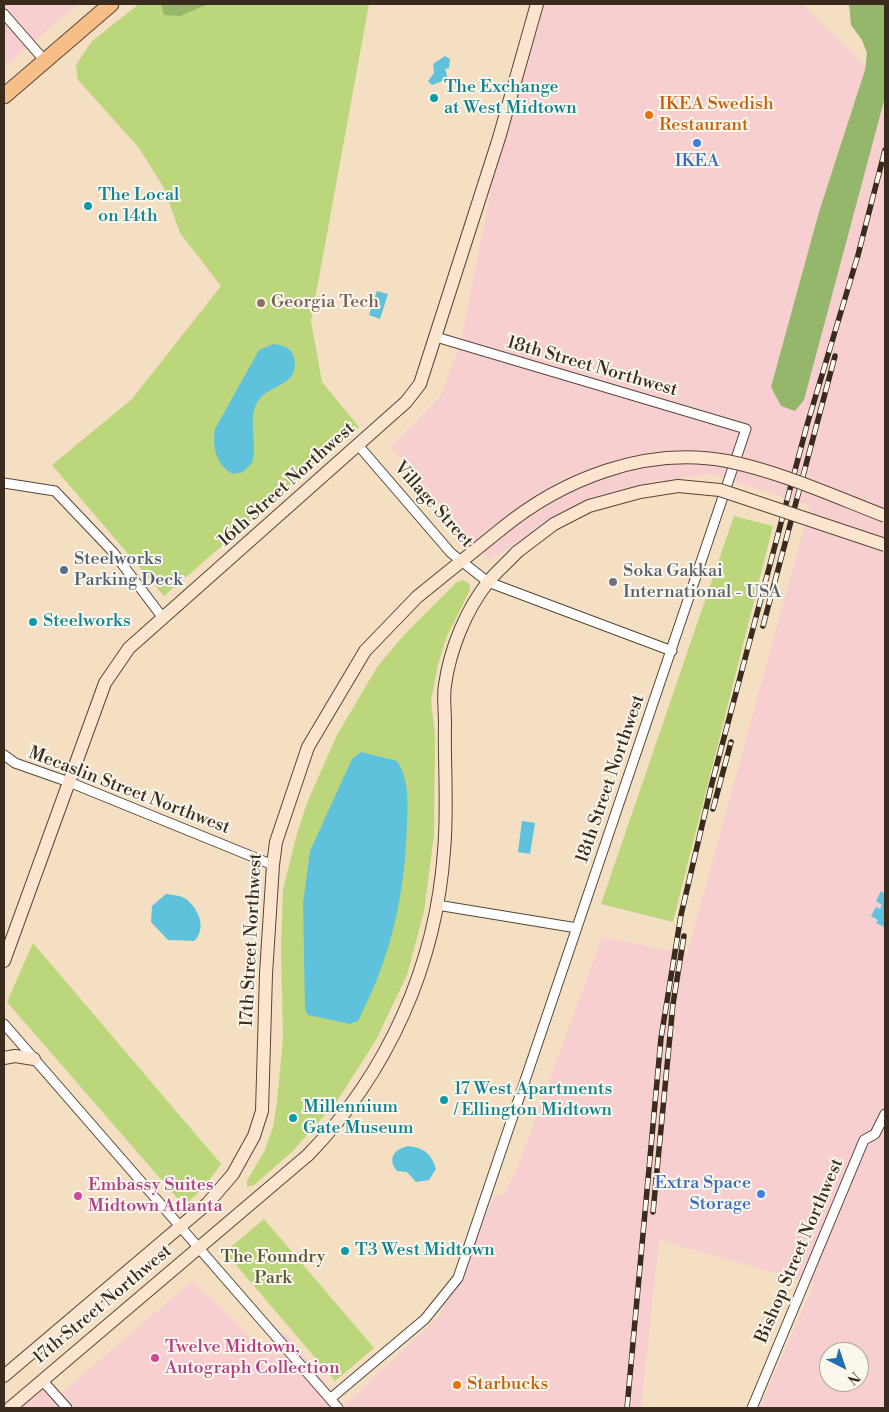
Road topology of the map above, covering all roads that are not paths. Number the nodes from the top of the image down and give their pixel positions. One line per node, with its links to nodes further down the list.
1 (111, 4): 4 (main road)
2 (537, 4): 6 (main road, 16th Street Northwest)
3 (4, 14): 4 (street)
4 (45, 61): 5 (main road)
5 (4, 96)
6 (436, 337): 7 (main road, 16th Street Northwest); 14 (street, 18th Street Northwest)
7 (358, 445): 11 (street, Village Street); 13 (main road, 16th Street Northwest)
8 (4, 483): 13 (street)
9 (885, 516): 11 (main road, 17th Street Northwest, bridge)
10 (885, 545): 12 (main road, 17th Street Northwest, bridge)
11 (461, 561): 12 (street, Village Street); 17 (main road, 17th Street Northwest)
12 (488, 582): 14 (street, Village Street); 18 (main road, 17th Street Northwest)
13 (163, 618): 16 (main road, 16th Street Northwest)
14 (672, 651): 19 (street, 18th Street Northwest)
15 (4, 755): 16 (street, Mecaslin Street Northwest)
16 (69, 782): 17 (street, Mecaslin Street Northwest); 20 (main road, 16th Street Northwest)
17 (273, 865): 25 (main road, 17th Street Northwest)
18 (437, 905): 19 (street); 26 (main road, 17th Street Northwest)
19 (577, 928): 29 (street, 18th Street Northwest)
20 (4, 961)
21 (4, 1024): 23 (street)
22 (4, 1058): 23 (main road)
23 (34, 1059): 25 (street)
24 (885, 1114): 33 (street, Bishop Street Northwest)
25 (180, 1227): 26 (street); 27 (main road, 17th Street Northwest)
26 (198, 1247): 28 (main road, 17th Street Northwest); 29 (street)
27 (4, 1376)
28 (42, 1380): 30 (main road, 17th Street Northwest); 31 (street)
29 (330, 1399): 32 (street)
30 (10, 1408)
31 (67, 1408)
32 (338, 1408)
33 (752, 1408)

